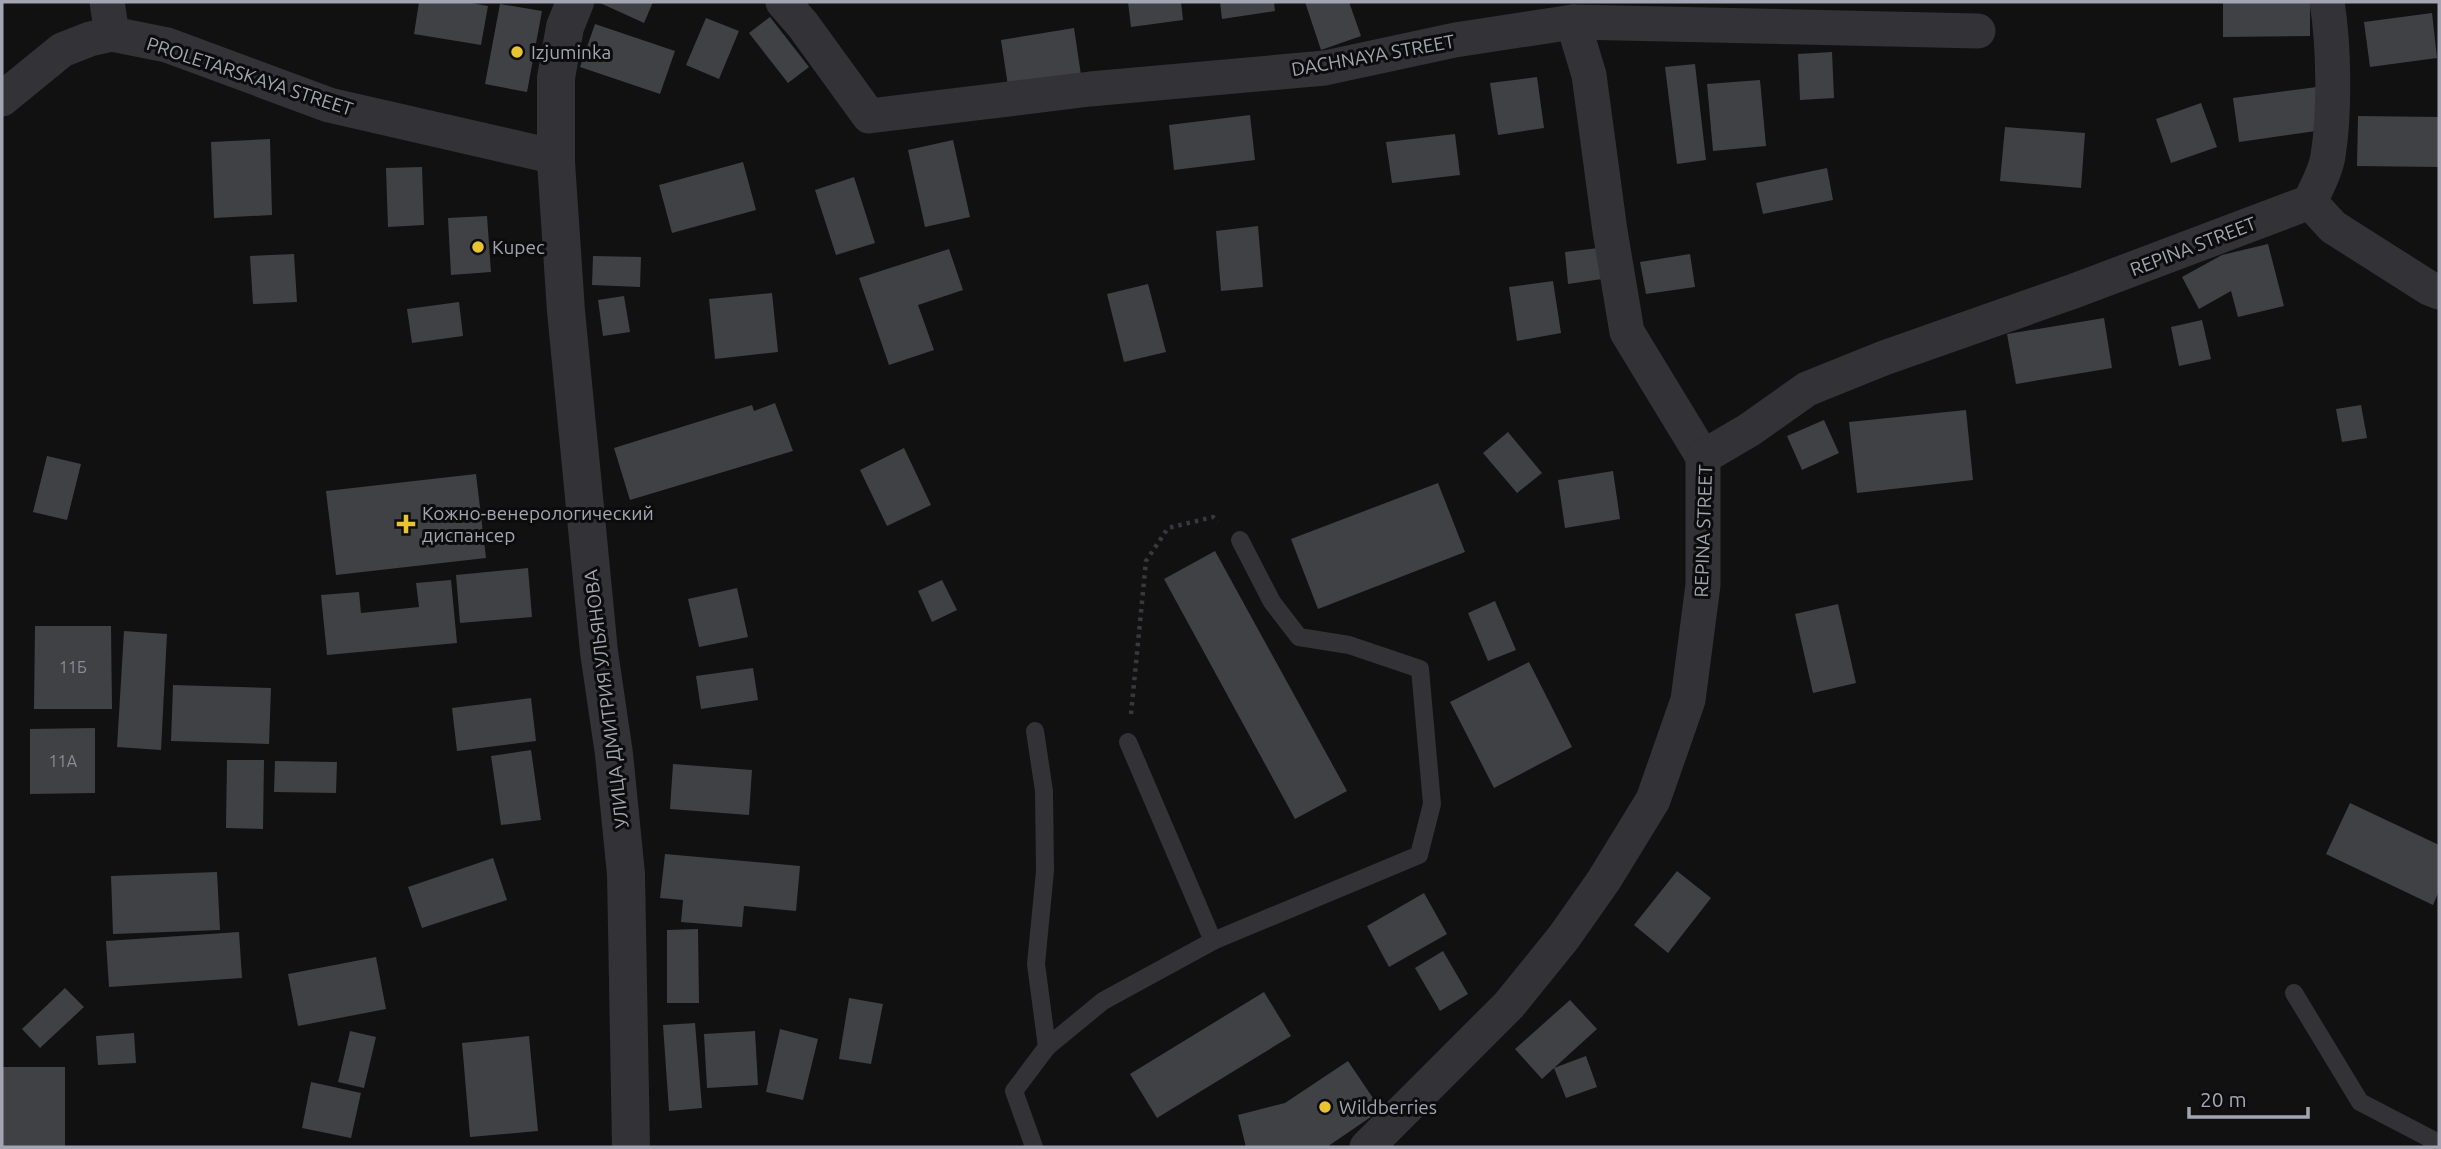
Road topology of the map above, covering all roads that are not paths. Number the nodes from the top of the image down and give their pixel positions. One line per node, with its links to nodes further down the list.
1 (575, 2): 8 (street, УЛИЦА ДМИТРИЯ УЛЬЯНОВА)
2 (783, 2): 5 (street, DACHNAYA STREET)
3 (2327, 2): 9 (street)
4 (110, 18): 7 (street, PROLETARSKAYA STREET); 8 (street, PROLETARSKAYA STREET)
5 (1573, 22): 6 (street, DACHNAYA STREET); 11 (street)
6 (1978, 31)
7 (2, 99)
8 (556, 157): 18 (street, УЛИЦА ДМИТРИЯ УЛЬЯНОВА)
9 (2310, 202): 10 (street); 11 (street, REPINA STREET)
10 (2439, 292)
11 (1703, 457): 20 (street, REPINA STREET)
12 (1240, 540): 15 (lane)
13 (1035, 731): 17 (lane)
14 (1128, 742): 15 (lane)
15 (1213, 941): 17 (lane)
16 (2294, 993): 21 (lane)
17 (1047, 1047): 19 (lane)
18 (631, 1147)
19 (1034, 1147)
20 (1367, 1147)
21 (2439, 1147)

